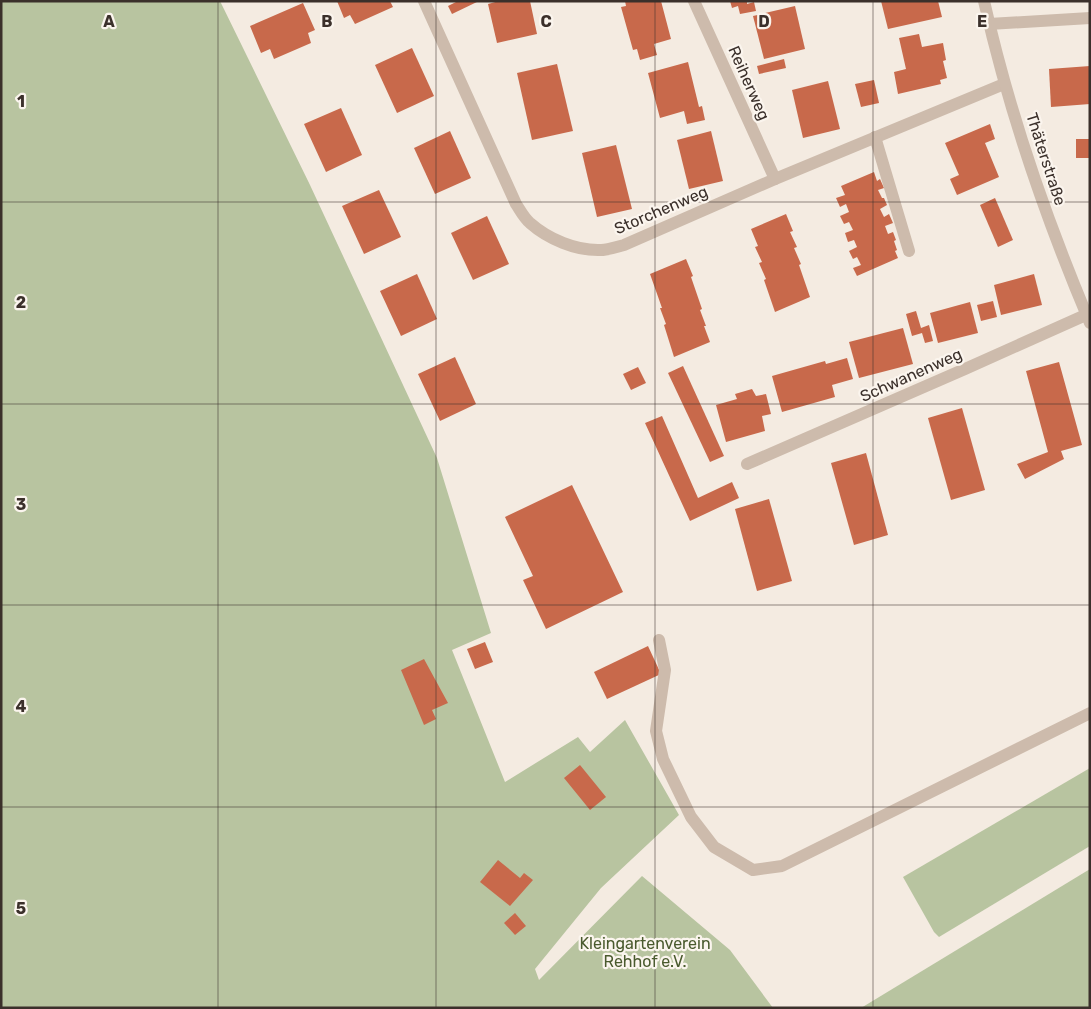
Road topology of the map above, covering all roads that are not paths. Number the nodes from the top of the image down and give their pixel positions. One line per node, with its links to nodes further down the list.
1 (424, 1): 8 (street, Storchenweg)
2 (694, 1): 8 (street, Reiherweg)
3 (984, 1): 5 (street, Thäterstraße)
4 (1090, 18): 5 (street)
5 (989, 24): 6 (street, Thäterstraße)
6 (1004, 84): 7 (street, Storchenweg); 10 (street, Thäterstraße)
7 (875, 138): 8 (street, Storchenweg); 9 (street)
8 (775, 179)
9 (909, 251)
10 (1089, 317): 11 (street, Schwanenweg)
11 (747, 464)
12 (658, 640): 13 (street)
13 (1090, 713)

